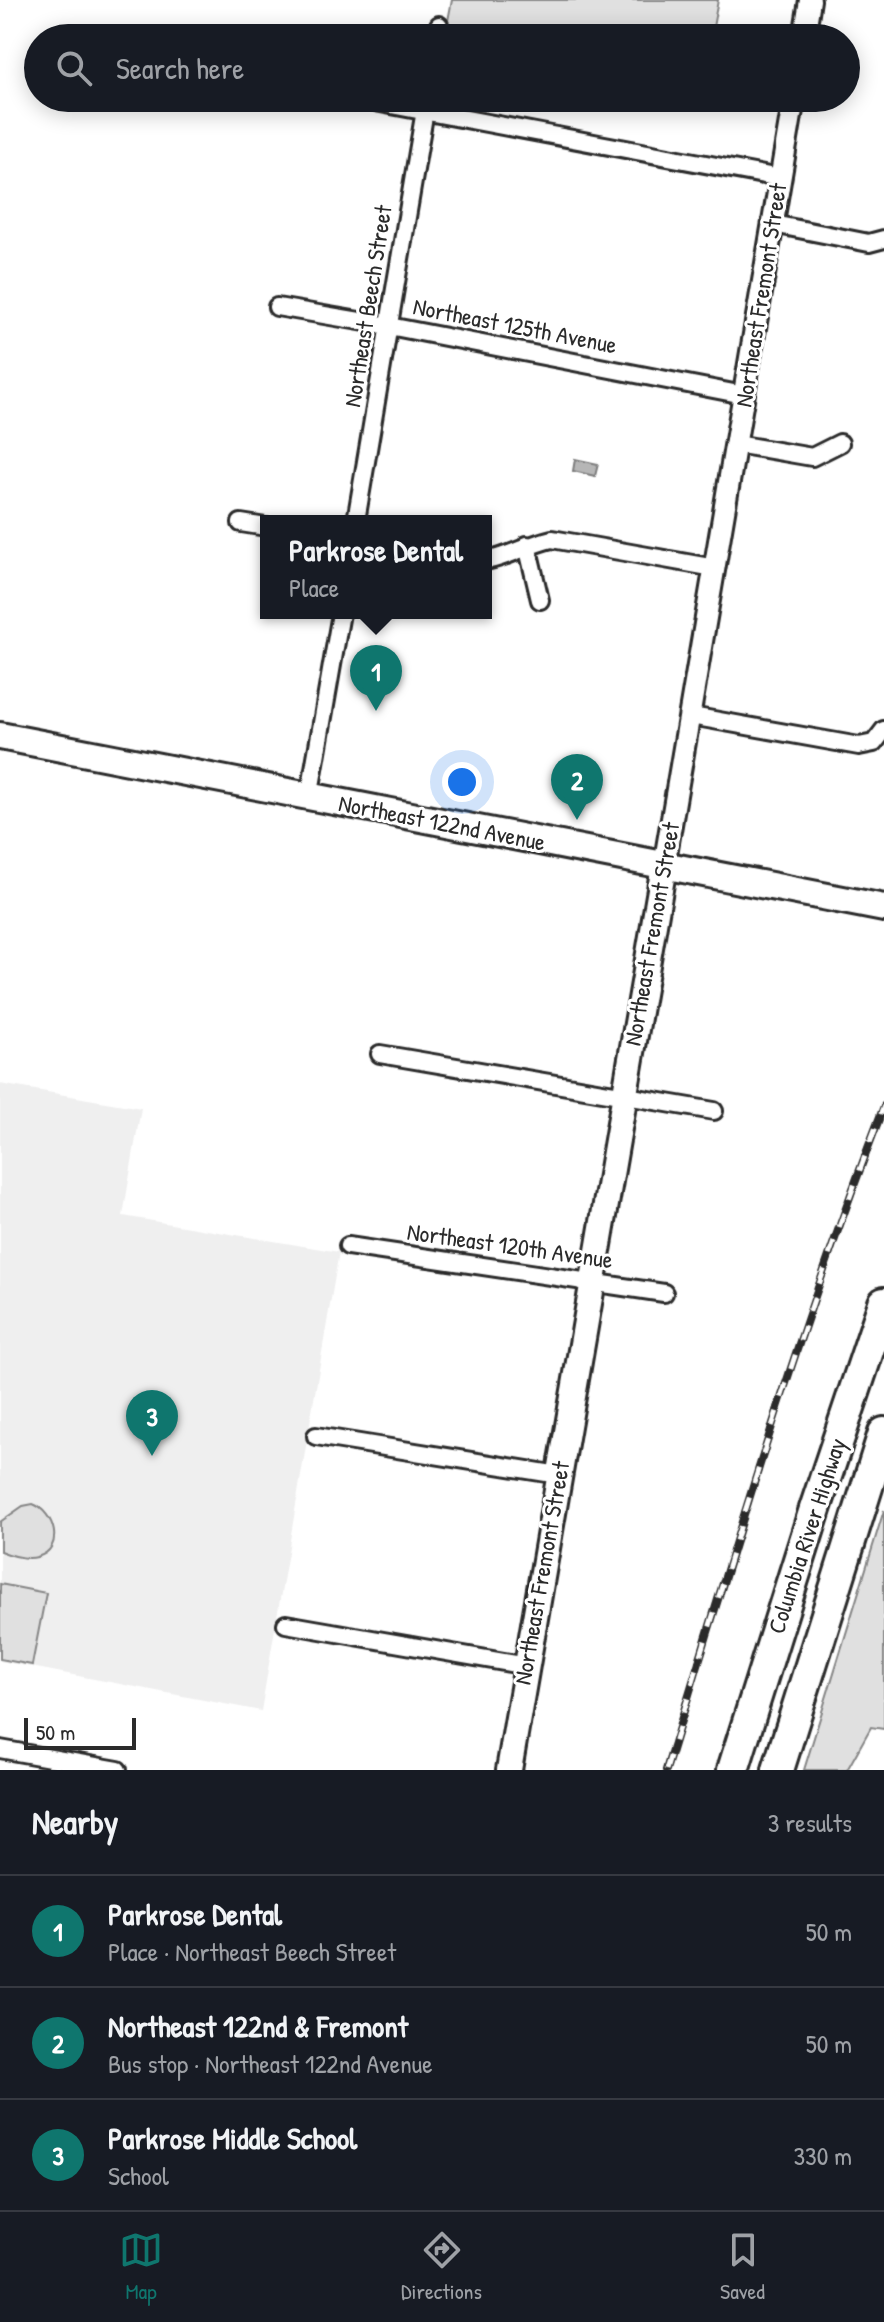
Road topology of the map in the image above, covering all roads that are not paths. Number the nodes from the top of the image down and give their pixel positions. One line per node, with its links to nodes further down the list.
1 (810, 0): 2 (street)
2 (806, 24)
3 (425, 112): 10 (street, Northeast Beech Street)
4 (464, 112): 6 (street)
5 (792, 112): 6 (street, Northeast Fremont Street)
6 (780, 178): 7 (street, Northeast Fremont Street)
7 (773, 224): 8 (street); 11 (street, Northeast Fremont Street)
8 (884, 239)
9 (277, 307): 10 (street, Northeast 125th Avenue)
10 (389, 326): 11 (street, Northeast 125th Avenue); 14 (street, Northeast Beech Street)
11 (744, 395): 13 (street, Northeast Fremont Street)
12 (840, 443): 13 (street)
13 (736, 444): 19 (street, Northeast Fremont Street)
14 (357, 515)
15 (241, 523): 16 (street)
16 (260, 526)
17 (527, 545): 18 (street); 19 (street); 20 (street)
18 (492, 560)
19 (715, 568): 22 (street, Northeast Fremont Street)
20 (540, 600)
21 (340, 619): 25 (street)
22 (691, 716): 23 (street); 26 (street, Northeast Fremont Street)
23 (884, 730)
24 (0, 736): 25 (main road, Northeast 122nd Avenue)
25 (309, 798): 26 (main road, Northeast 122nd Avenue)
26 (664, 866): 27 (main road, Northeast 122nd Avenue); 29 (main road, Northeast Fremont Street)
27 (884, 908)
28 (380, 1054): 29 (street)
29 (624, 1094): 30 (street); 32 (main road, Northeast Fremont Street)
30 (714, 1111)
31 (348, 1246): 32 (street, Northeast 120th Avenue)
32 (592, 1283): 33 (street, Northeast 120th Avenue); 37 (main road, Northeast Fremont Street)
33 (664, 1293)
34 (884, 1303): 43 (highway, Columbia River Highway)
35 (884, 1433): 44 (highway, Columbia River Highway)
36 (316, 1436): 37 (street)
37 (559, 1475): 39 (main road, Northeast Fremont Street)
38 (286, 1624): 39 (street)
39 (527, 1666): 42 (main road, Northeast Fremont Street)
40 (0, 1749): 41 (street)
41 (118, 1770)
42 (509, 1770)
43 (733, 1770)
44 (778, 1770)

